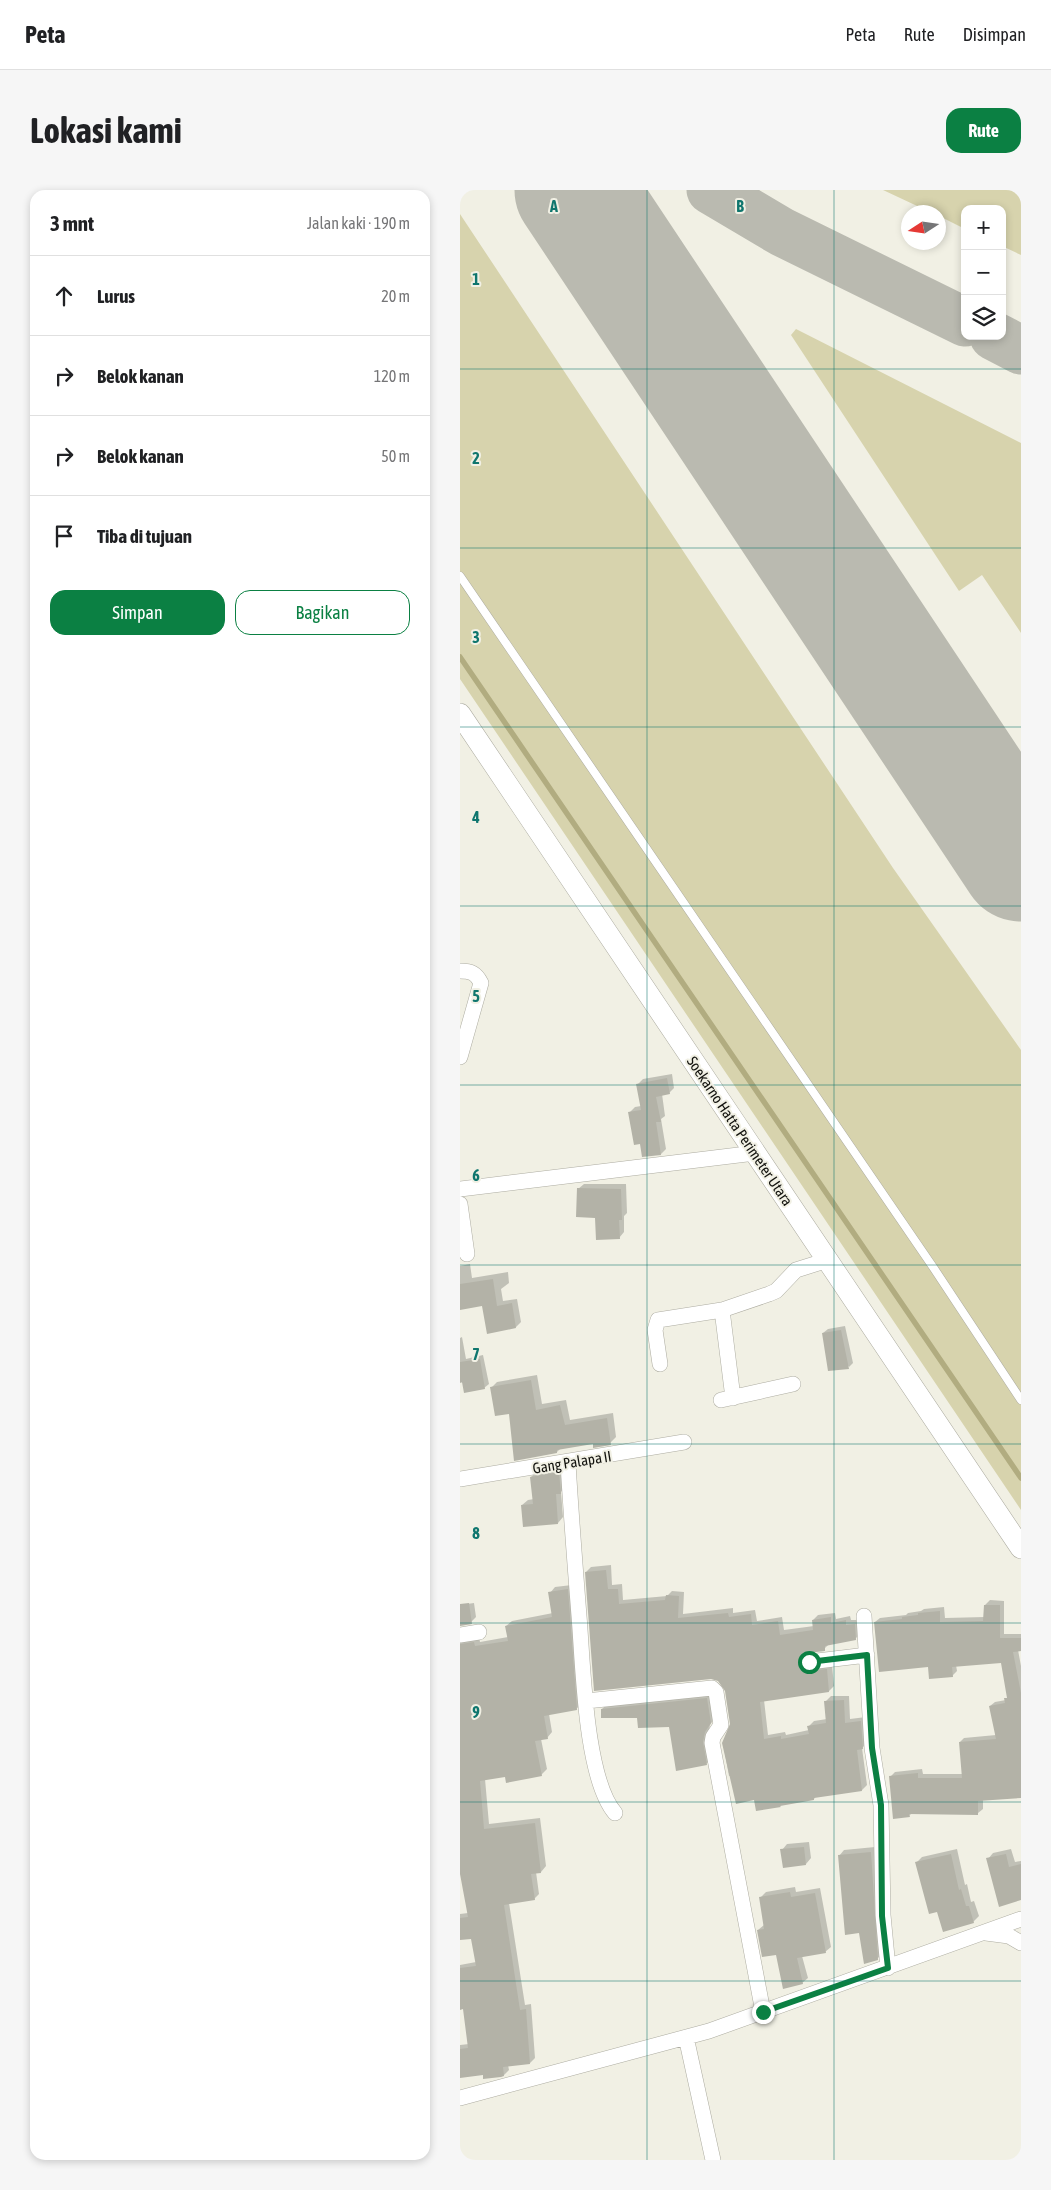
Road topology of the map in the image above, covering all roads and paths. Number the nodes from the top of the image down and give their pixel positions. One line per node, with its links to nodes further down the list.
1 (460, 576): 13 (lane)
2 (460, 714): 5 (main road, Soekarno Hatta Perimeter Utara)
3 (460, 971): 4 (street)
4 (460, 1057)
5 (755, 1153): 6 (street); 9 (main road, Soekarno Hatta Perimeter Utara)
6 (460, 1190)
7 (460, 1204): 8 (street)
8 (467, 1254)
9 (828, 1260): 10 (street); 17 (main road, Soekarno Hatta Perimeter Utara)
10 (722, 1310): 11 (street); 12 (street)
11 (660, 1364)
12 (793, 1384)
13 (1021, 1400)
14 (684, 1442): 15 (street, Gang Palapa II)
15 (568, 1463): 16 (street, Gang Palapa II); 23 (street)
16 (460, 1480)
17 (1021, 1548)
18 (864, 1616): 21 (street)
19 (479, 1632): 20 (street)
20 (460, 1635)
21 (867, 1655): 22 (street); 28 (street)
22 (809, 1662)
23 (586, 1701): 24 (street); 29 (street)
24 (615, 1813)
25 (1021, 1919): 26 (street)
26 (984, 1933): 27 (street); 28 (street)
27 (1021, 1942)
28 (888, 1968): 29 (street)
29 (763, 2012): 30 (street)
30 (686, 2037): 31 (street); 32 (street)
31 (460, 2098)
32 (713, 2160)

